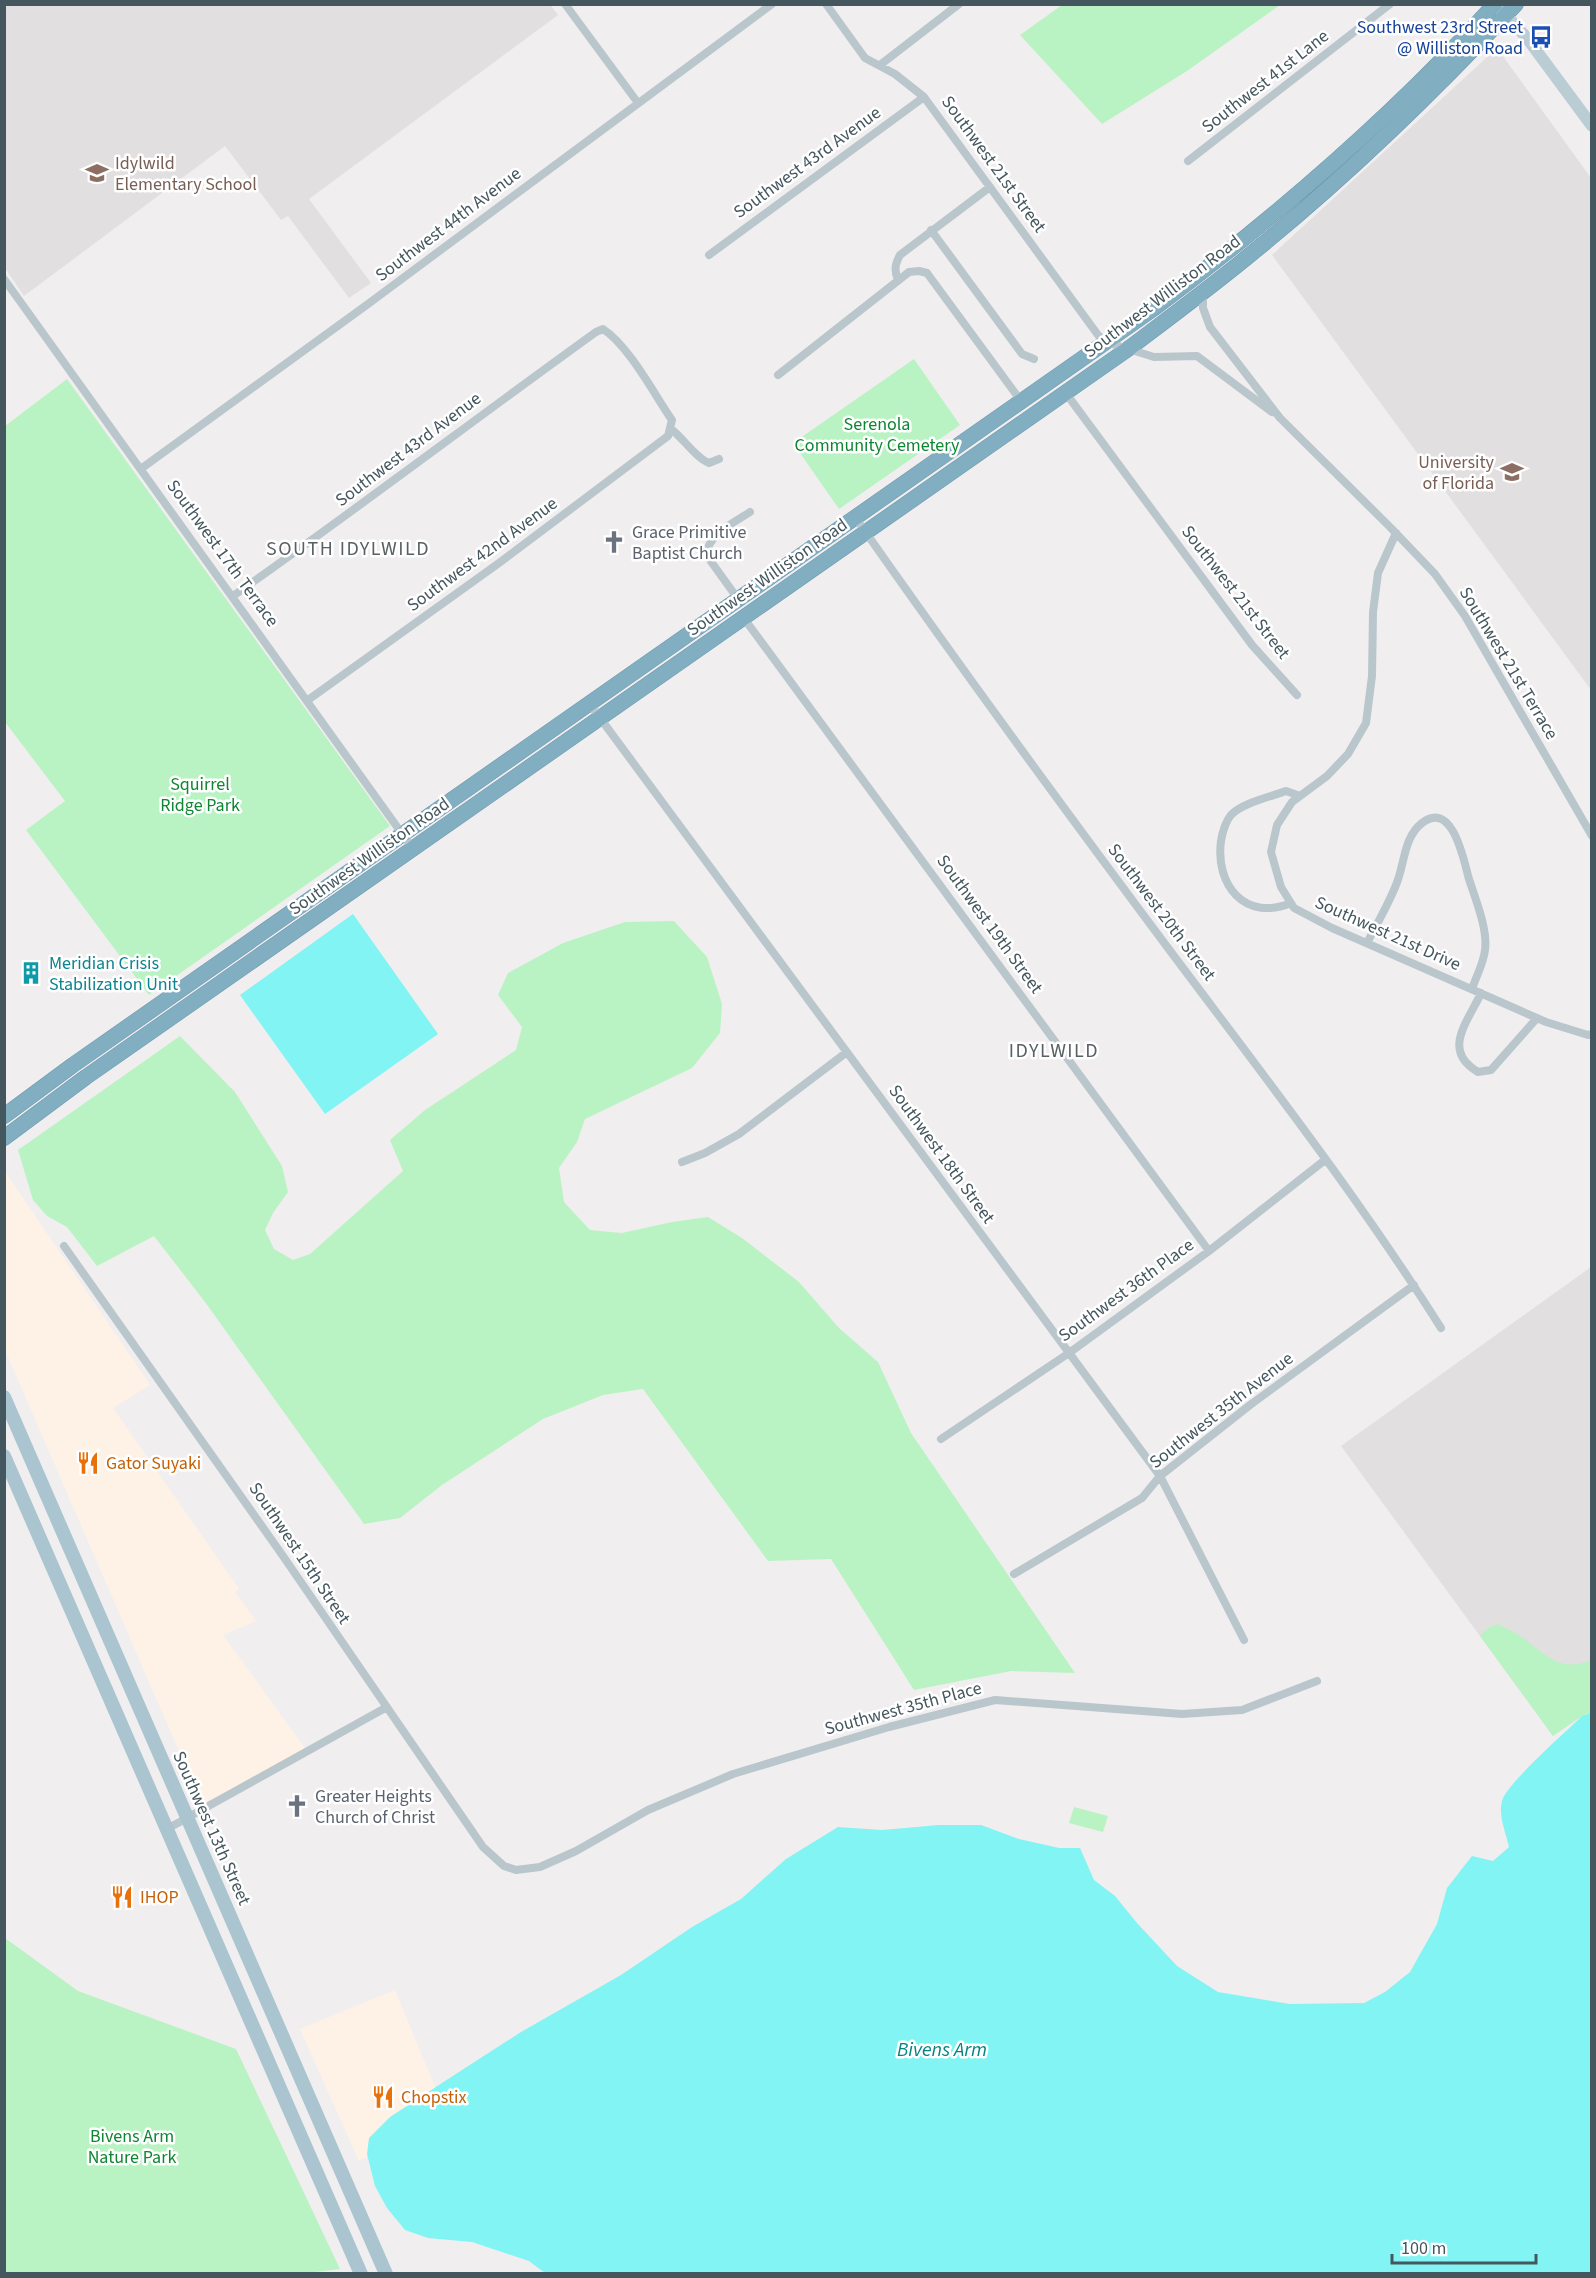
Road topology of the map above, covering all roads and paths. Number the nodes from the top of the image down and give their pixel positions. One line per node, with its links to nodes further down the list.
1 (565, 4): 9 (street)
2 (772, 4): 9 (street, Southwest 44th Avenue)
3 (826, 4): 7 (street, Southwest 21st Street)
4 (958, 4): 7 (street)
5 (1390, 4): 11 (street, Southwest 41st Lane)
6 (1503, 7): 10 (street); 17 (highway, Southwest Williston Road); 18 (highway, Southwest Williston Road)
7 (880, 65): 8 (street, Southwest 21st Street)
8 (924, 97): 12 (street, Southwest 21st Street); 14 (street, Southwest 43rd Avenue)
9 (638, 103): 27 (street, Southwest 44th Avenue)
10 (1592, 126)
11 (1188, 161)
12 (990, 186): 13 (street); 18 (street, Southwest 21st Street)
13 (931, 230): 16 (street); 20 (street)
14 (709, 255)
15 (4, 279): 27 (street, Southwest 17th Terrace)
16 (898, 280): 21 (street); 23 (street)
17 (1203, 292): 19 (highway, Southwest Williston Road); 24 (street, Southwest 21st Terrace)
18 (1106, 342): 19 (street); 23 (highway, Southwest Williston Road)
19 (1128, 349): 22 (highway, Southwest Williston Road); 24 (street, Southwest 21st Terrace)
20 (1034, 359)
21 (778, 375)
22 (1065, 392): 30 (highway, Southwest Williston Road); 35 (street, Southwest 21st Street)
23 (1021, 401): 29 (highway, Southwest Williston Road)
24 (1280, 418): 31 (street, Southwest 21st Terrace)
25 (671, 429): 26 (street); 32 (street, Southwest 43rd Avenue); 36 (street, Southwest 42nd Avenue)
26 (719, 459)
27 (142, 468): 32 (street, Southwest 17th Terrace)
28 (750, 512): 33 (street)
29 (855, 517): 30 (street, Southwest 20th Street); 33 (highway, Southwest Williston Road)
30 (865, 532): 34 (highway, Southwest Williston Road); 54 (street, Southwest 20th Street)
31 (1396, 533): 39 (street, Southwest 21st Drive); 41 (street, Southwest 21st Terrace)
32 (233, 596): 36 (street, Southwest 17th Terrace)
33 (738, 599): 37 (highway, Southwest Williston Road)
34 (743, 617): 38 (highway, Southwest Williston Road); 57 (street, Southwest 19th Street)
35 (1297, 695)
36 (308, 700): 40 (street, Southwest 17th Terrace)
37 (589, 703): 38 (street, Southwest 18th Street); 40 (highway, Southwest Williston Road)
38 (599, 718): 42 (highway, Southwest Williston Road); 51 (street, Southwest 18th Street)
39 (1300, 796): 43 (street, Southwest 21st Drive); 43 (street)
40 (402, 834): 42 (street, Southwest 17th Terrace); 47 (highway, Southwest Williston Road)
41 (1592, 836)
42 (413, 849): 48 (highway, Southwest Williston Road)
43 (1291, 903): 44 (street, Southwest 21st Drive)
44 (1367, 943): 45 (street, Southwest 21st Drive); 45 (street)
45 (1472, 989): 46 (street, Southwest 21st Drive)
46 (1481, 993): 49 (street, Southwest 21st Drive); 49 (street)
47 (165, 1000): 48 (highway); 52 (highway, Southwest Williston Road)
48 (175, 1014): 53 (highway, Southwest Williston Road)
49 (1537, 1018): 50 (street, Southwest 21st Drive)
50 (1592, 1034)
51 (847, 1052): 55 (street); 60 (street, Southwest 18th Street)
52 (4, 1116)
53 (4, 1138)
54 (1325, 1160): 57 (street, Southwest 36th Place); 58 (street, Southwest 20th Street)
55 (682, 1162)
56 (64, 1246): 71 (street, Southwest 15th Street)
57 (1209, 1251): 60 (street, Southwest 36th Place)
58 (1414, 1285): 59 (street, Southwest 20th Street); 65 (street, Southwest 35th Avenue)
59 (1441, 1328)
60 (1069, 1353): 62 (street, Southwest 36th Place); 65 (street, Southwest 18th Street)
61 (4, 1397): 64 (main road, Southwest 13th Street)
62 (941, 1439)
63 (7, 1462): 64 (main road); 70 (main road)
64 (34, 1464): 68 (main road, Southwest 13th Street)
65 (1160, 1476): 66 (street, Southwest 35th Avenue); 67 (street, Southwest 18th Street)
66 (1014, 1574)
67 (1244, 1640)
68 (128, 1680): 70 (main road); 72 (main road, Southwest 13th Street)
69 (1317, 1681): 74 (street, Southwest 35th Place)
70 (106, 1688): 73 (main road)
71 (387, 1707): 72 (street); 74 (street, Southwest 15th Street)
72 (188, 1819): 73 (street); 76 (main road, Southwest 13th Street)
73 (167, 1829): 75 (main road)
74 (516, 1870)
75 (361, 2274)
76 (386, 2274)

